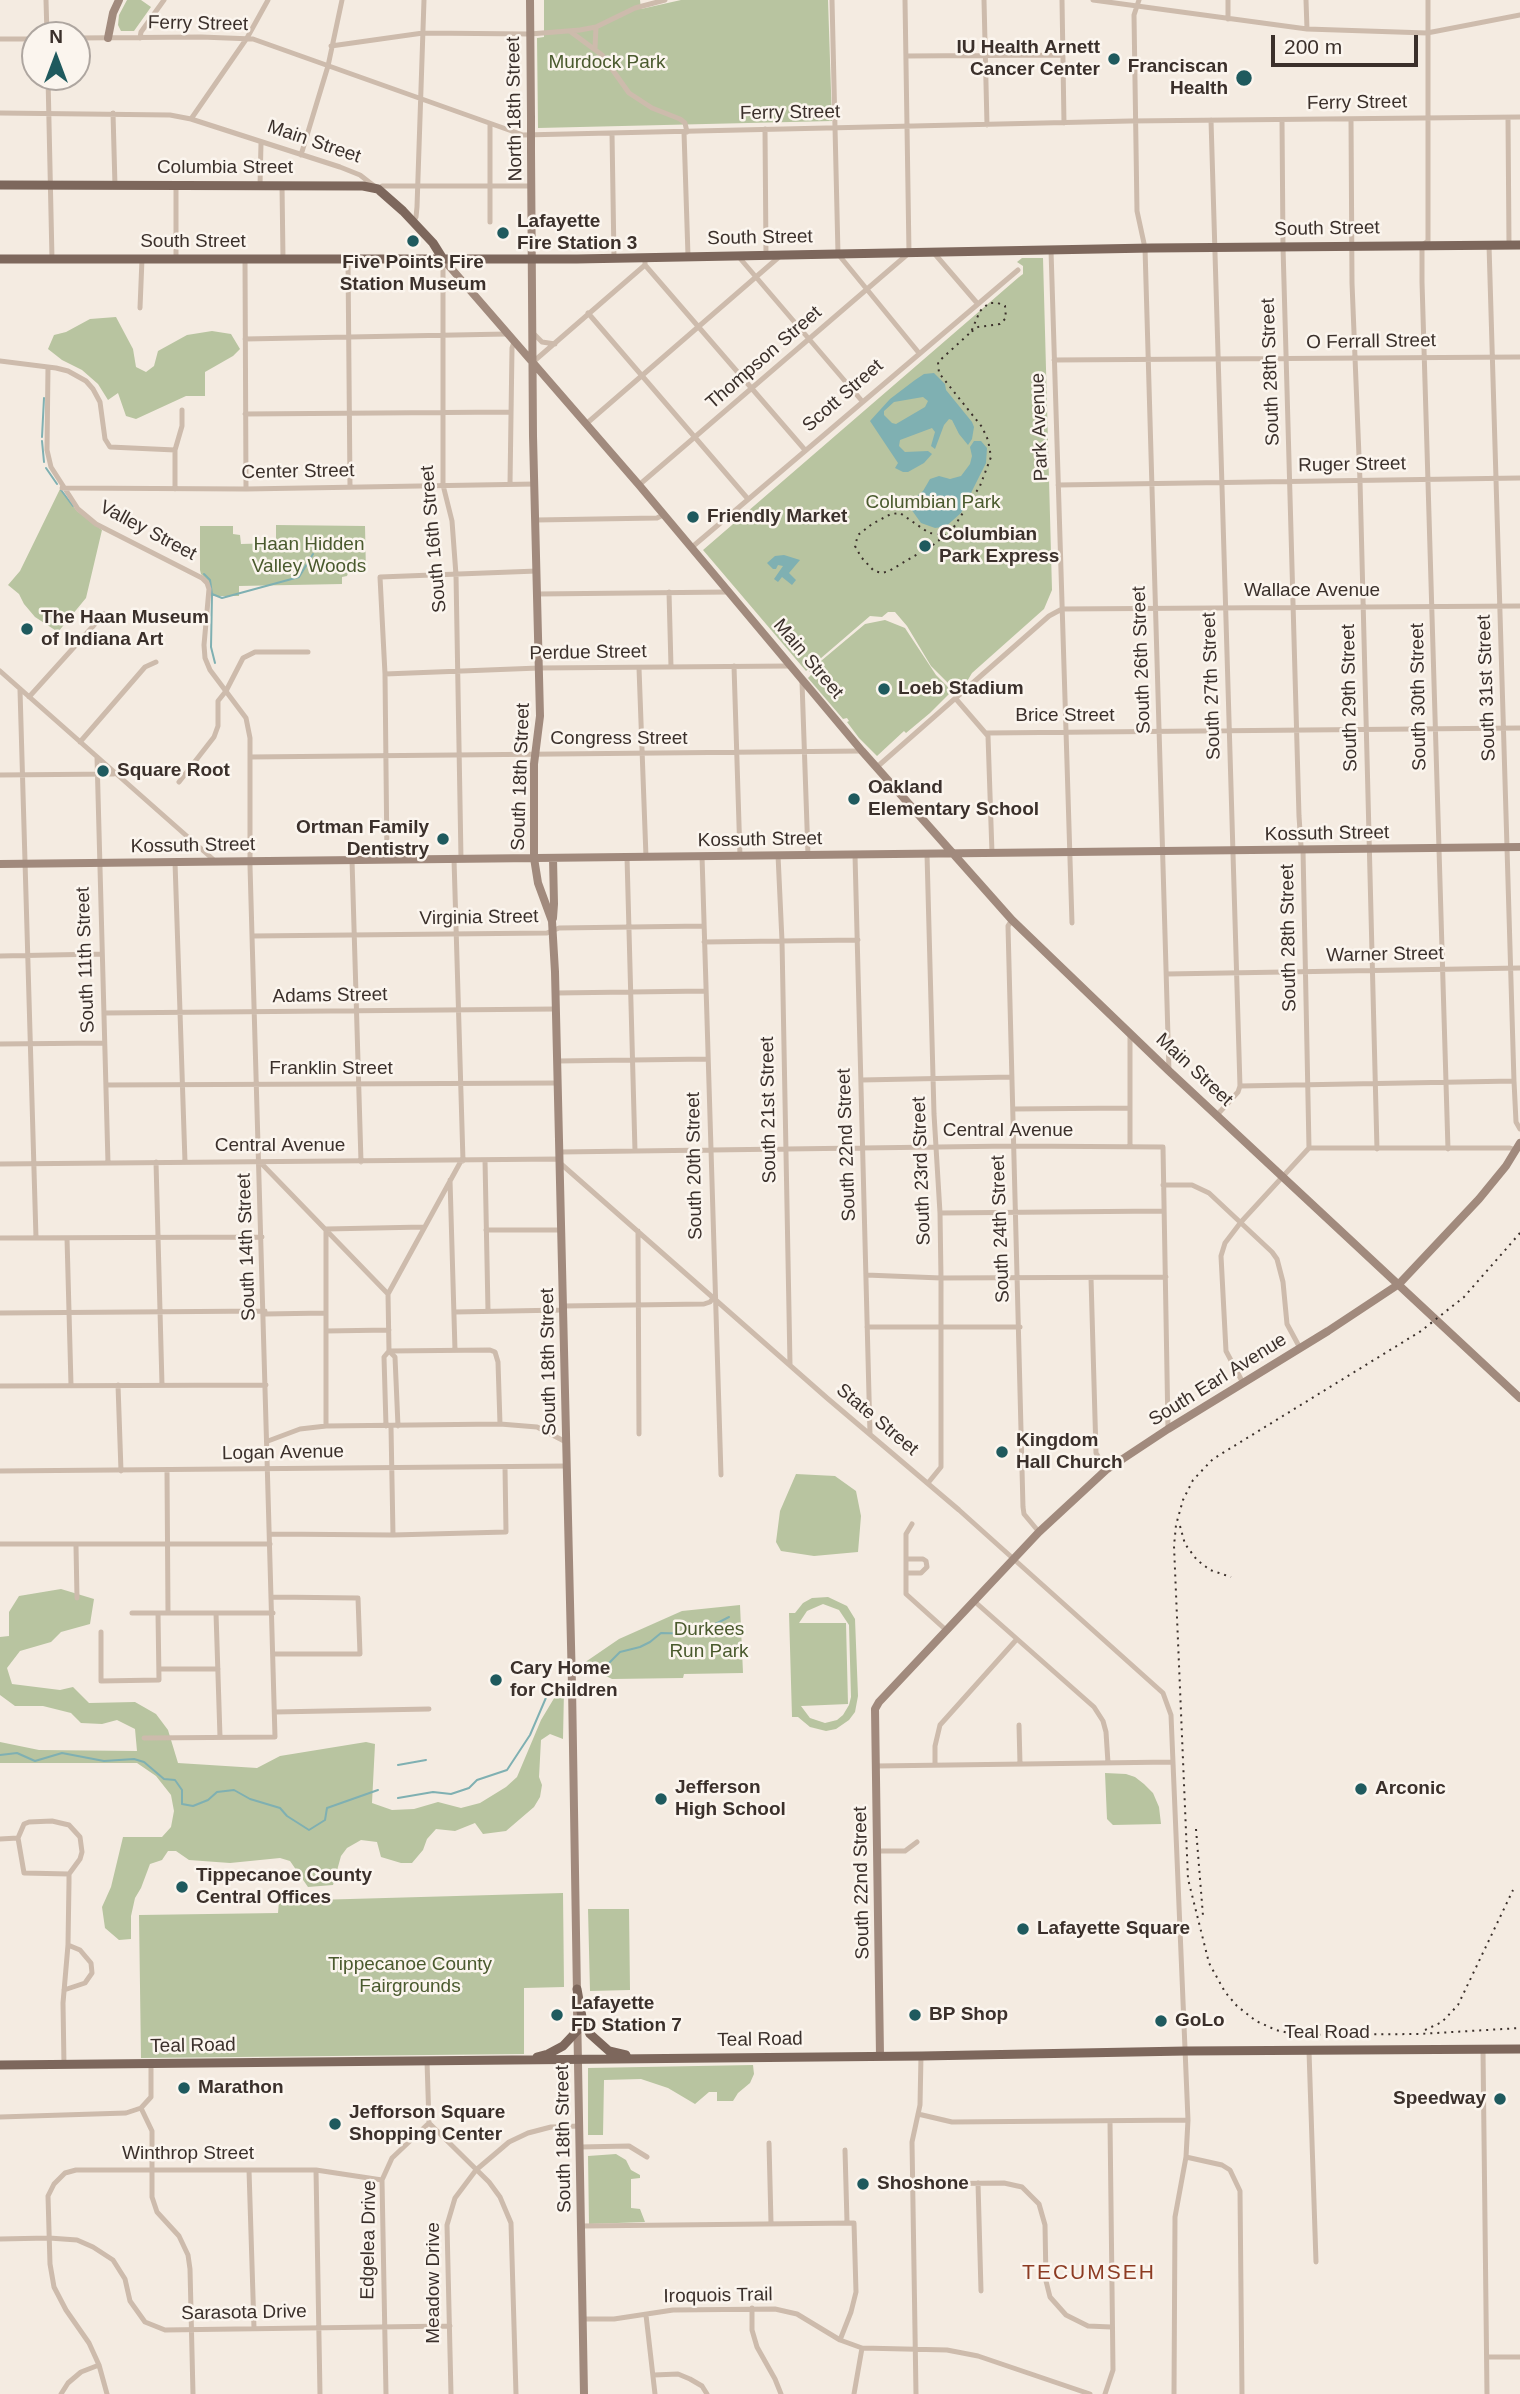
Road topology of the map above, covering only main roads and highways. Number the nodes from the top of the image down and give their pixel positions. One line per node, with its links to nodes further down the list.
1 (119, 0): 3 (main road)
2 (530, 0): 9 (main road, North 18th Street, bridge)
3 (108, 38)
4 (0, 186): 5 (main road, Columbia Street)
5 (378, 190): 8 (main road, Main Street)
6 (1520, 245): 9 (main road, South Street)
7 (0, 259): 8 (main road, South Street)
8 (443, 259): 9 (main road, South Street); 11 (main road, Main Street)
9 (534, 259): 10 (main road, South 18th Street)
10 (533, 331): 11 (main road); 12 (main road, South 18th Street)
11 (515, 343): 12 (main road, Main Street)
12 (533, 362): 13 (main road, Main Street); 14 (main road, South 18th Street)
13 (550, 383): 14 (main road); 16 (main road, Main Street)
14 (533, 391): 17 (main road, South 18th Street)
15 (1520, 847): 16 (main road, Kossuth Street)
16 (953, 854): 18 (main road, Kossuth Street); 22 (main road, Main Street)
17 (534, 858): 18 (main road, Kossuth Street); 19 (main road, Kossuth Street); 20 (main road, South 18th Street)
18 (553, 858): 20 (main road)
19 (0, 864)
20 (552, 921): 25 (main road, South 18th Street)
21 (1518, 1146): 22 (main road, South Earl Avenue)
22 (1399, 1284): 23 (main road, Main Street); 24 (main road, South Earl Avenue)
23 (1520, 1398)
24 (874, 1709): 28 (main road, South 22nd Street)
25 (577, 1990): 26 (main road, South 18th Street); 29 (main road)
26 (578, 2030): 30 (main road); 31 (main road, South 18th Street)
27 (1520, 2049): 28 (main road, Teal Road)
28 (880, 2056): 29 (main road, Teal Road)
29 (659, 2059): 31 (main road, Teal Road)
30 (506, 2060): 31 (main road, Teal Road); 32 (main road, Teal Road)
31 (579, 2060): 33 (main road, South 18th Street)
32 (0, 2065)
33 (584, 2394)

